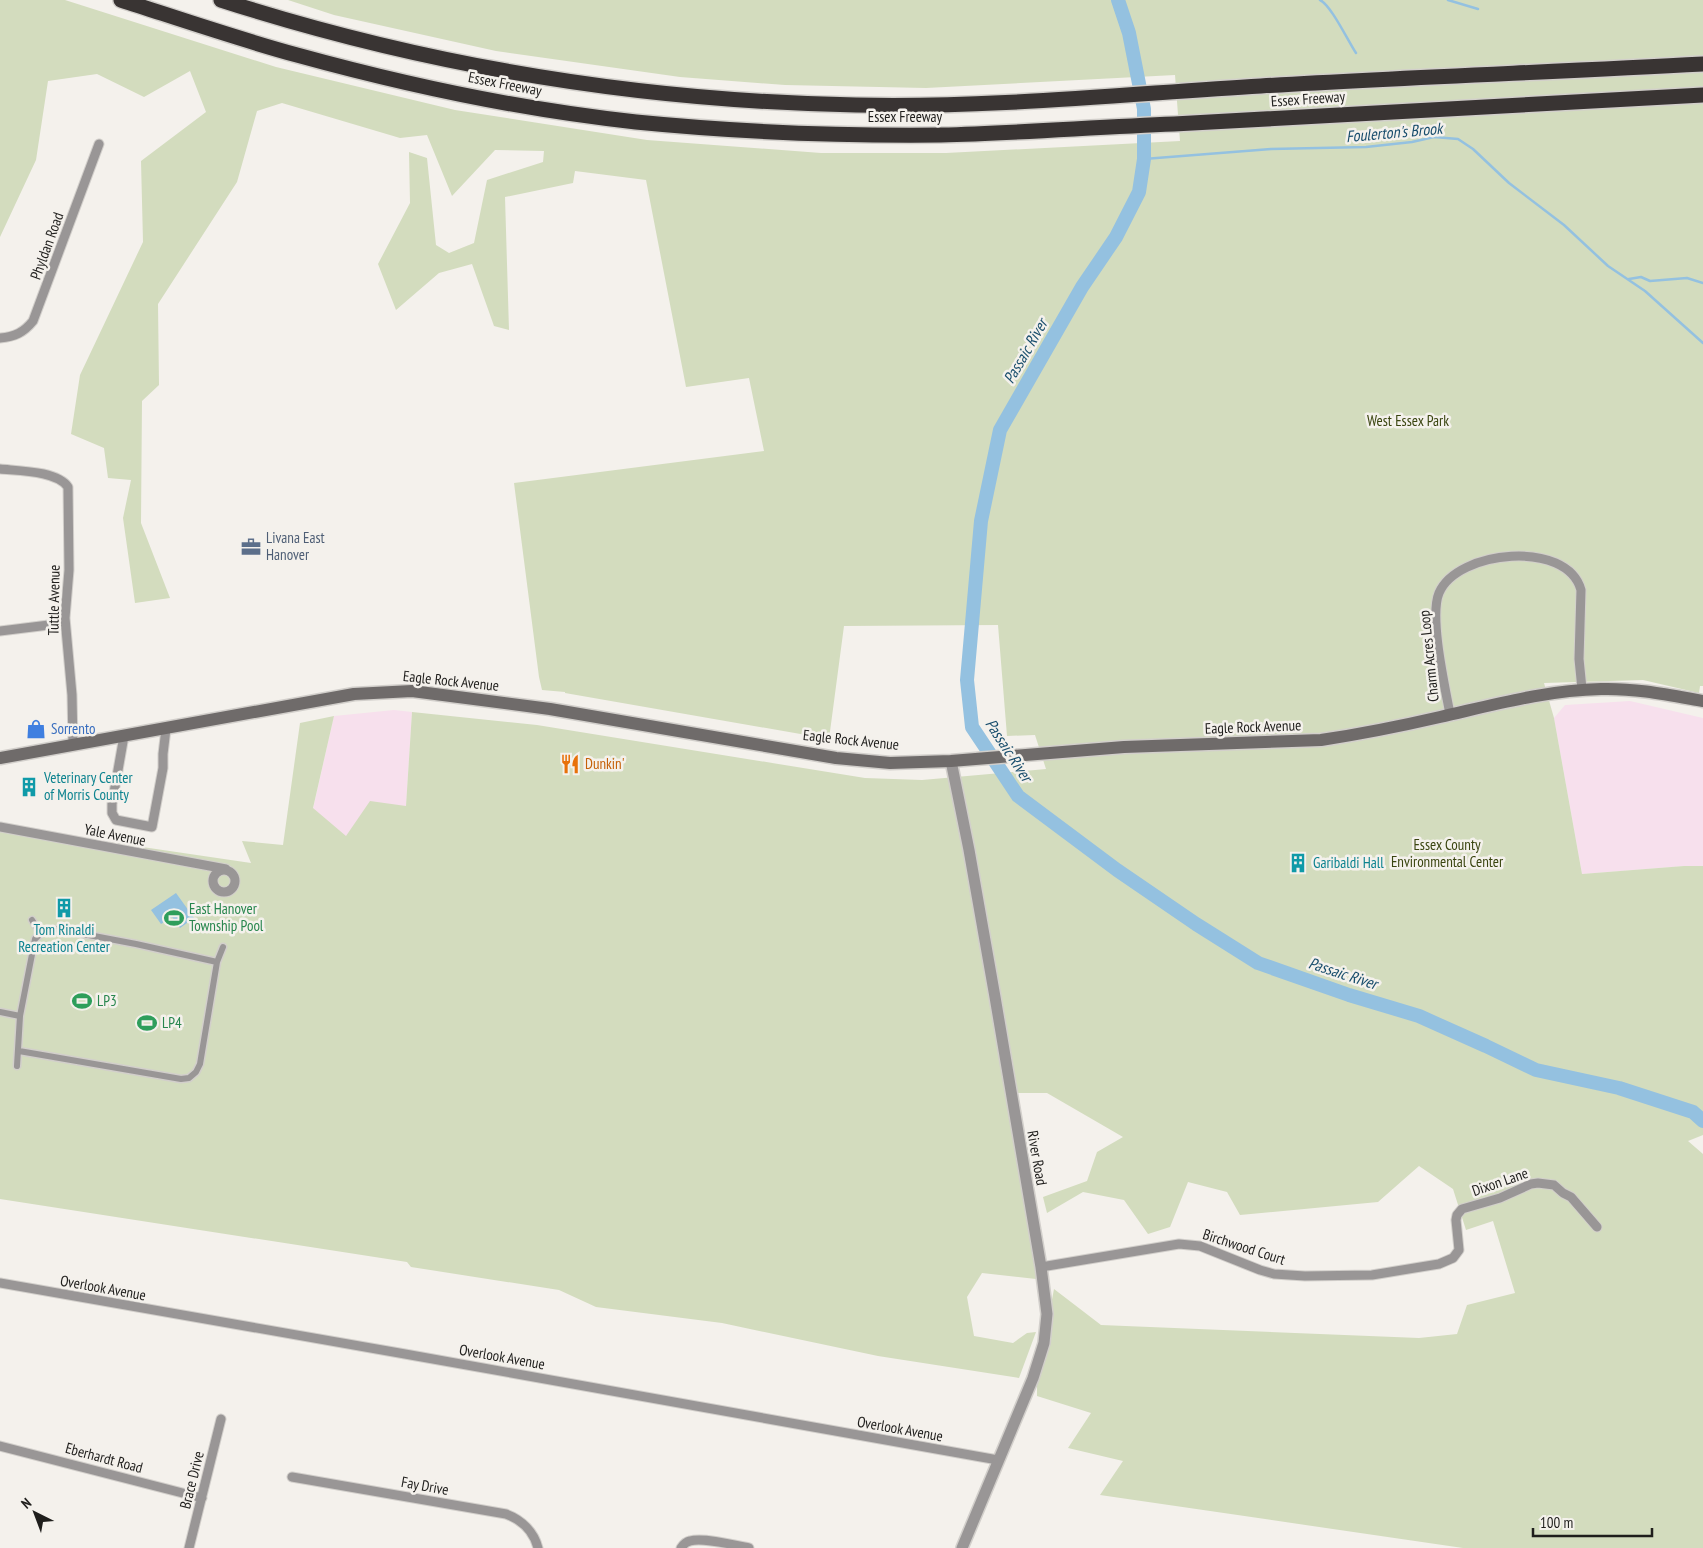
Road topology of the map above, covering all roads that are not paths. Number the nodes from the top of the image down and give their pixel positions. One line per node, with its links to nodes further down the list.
1 (121, 0): 4 (highway, Essex Freeway)
2 (221, 0): 3 (highway, Essex Freeway)
3 (1700, 64)
4 (1703, 95)
5 (99, 144): 6 (street, Phyldan Road)
6 (0, 338)
7 (0, 469): 8 (street, Tuttle Avenue)
8 (65, 623): 9 (street); 15 (street, Tuttle Avenue)
9 (0, 631)
10 (1582, 689): 11 (main road, Eagle Rock Avenue); 12 (main road, Eagle Rock Avenue); 12 (street, Charm Acres Loop)
11 (1703, 701)
12 (1450, 714): 17 (main road, Eagle Rock Avenue)
13 (166, 729): 14 (main road, Eagle Rock Avenue); 14 (street); 17 (main road, Eagle Rock Avenue)
14 (124, 736): 15 (main road, Eagle Rock Avenue)
15 (73, 745): 16 (main road, Eagle Rock Avenue)
16 (0, 758)
17 (946, 761): 30 (street, River Road)
18 (0, 827): 19 (street, Yale Avenue)
19 (226, 869)
20 (32, 920): 21 (street)
21 (40, 933): 23 (street); 25 (street)
22 (223, 947): 23 (street)
23 (217, 962): 26 (street)
24 (0, 1012): 25 (street)
25 (20, 1016): 26 (street)
26 (19, 1051): 27 (street)
27 (17, 1066)
28 (1597, 1227): 29 (street, Dixon Lane)
29 (1439, 1264): 30 (street, Birchwood Court)
30 (1041, 1267): 34 (street, River Road)
31 (0, 1283): 34 (street, Overlook Avenue)
32 (221, 1419): 36 (street, Brace Drive)
33 (0, 1446): 36 (street, Eberhardt Road)
34 (998, 1460): 41 (street, River Road)
35 (292, 1477): 38 (street, Fay Drive)
36 (202, 1498): 37 (street, Brace Drive)
37 (189, 1548)
38 (538, 1548)
39 (681, 1548): 40 (street)
40 (749, 1548)
41 (962, 1548)

